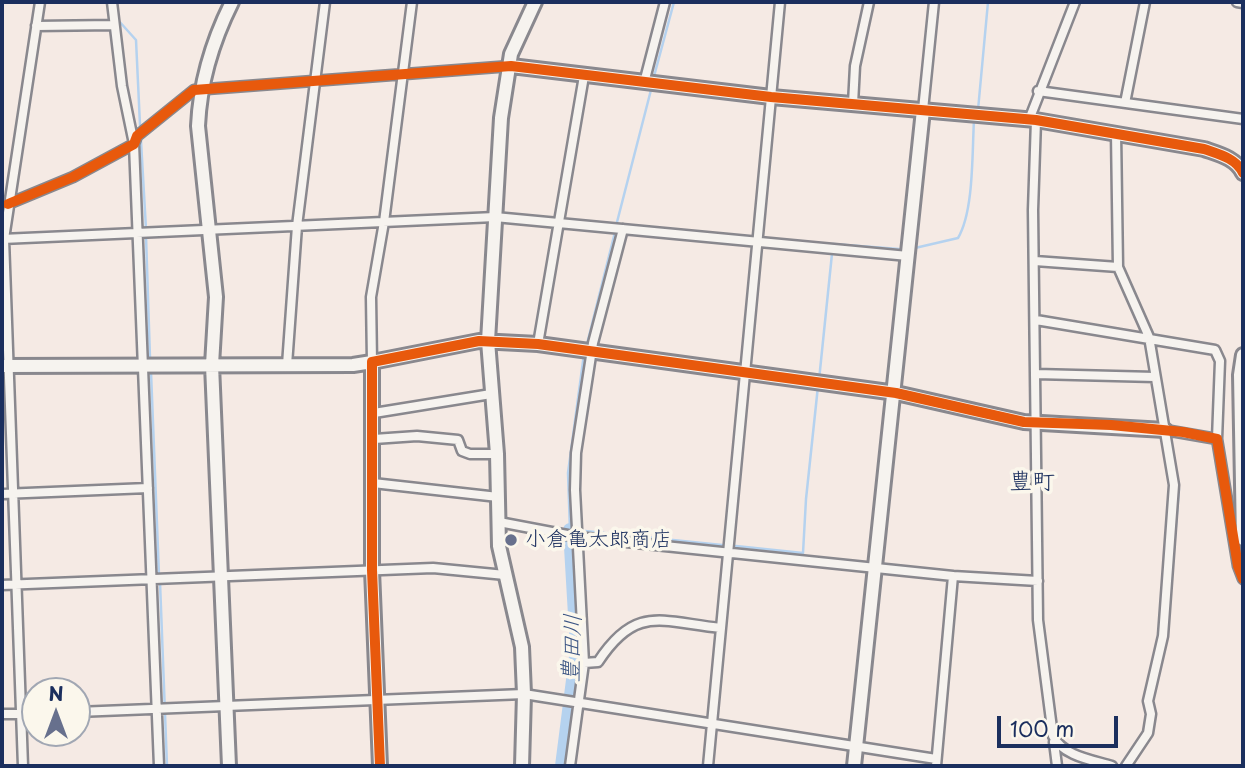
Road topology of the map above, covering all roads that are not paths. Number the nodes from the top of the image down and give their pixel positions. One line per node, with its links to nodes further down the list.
1 (40, 2): 16 (street)
2 (112, 2): 15 (street)
3 (232, 2): 22 (street)
4 (325, 2): 20 (street)
5 (412, 2): 18 (street)
6 (535, 2): 17 (street)
7 (665, 2): 21 (street)
8 (780, 2): 24 (street)
9 (869, 2): 26 (street)
10 (934, 2): 27 (street)
11 (1075, 2): 23 (street)
12 (1145, 2): 25 (street)
13 (1237, 2): 14 (street)
14 (1243, 3)
15 (114, 25): 16 (street); 31 (street)
16 (36, 26): 33 (street)
17 (511, 66): 18 (street); 19 (street); 34 (street)
18 (403, 75): 20 (street); 35 (street)
19 (584, 76): 21 (street); 36 (street)
20 (315, 82): 22 (street); 37 (street)
21 (650, 83): 24 (street)
22 (202, 90): 31 (street); 39 (street)
23 (1038, 91): 25 (street); 29 (street)
24 (771, 97): 26 (street); 42 (street)
25 (1125, 103): 28 (street)
26 (853, 104): 27 (street)
27 (923, 110): 29 (street); 43 (street)
28 (1243, 119)
29 (1032, 120): 30 (street); 44 (street)
30 (1116, 136): 32 (street); 45 (street)
31 (134, 144): 33 (street); 40 (street)
32 (1243, 173)
33 (8, 204): 41 (street)
34 (495, 217): 35 (street); 36 (street); 48 (street)
35 (384, 222): 37 (street); 52 (street)
36 (559, 223): 38 (street); 49 (street)
37 (297, 226): 39 (street); 55 (street)
38 (622, 229): 42 (street); 50 (street)
39 (209, 230): 40 (street); 54 (street)
40 (143, 233): 41 (street); 53 (street)
41 (3, 239): 56 (street)
42 (758, 242): 43 (street); 57 (street)
43 (908, 256): 60 (street)
44 (1035, 261): 45 (street); 46 (street)
45 (1118, 267): 47 (street)
46 (1036, 320): 47 (street); 58 (street)
47 (1151, 337): 59 (street); 66 (street)
48 (488, 341): 49 (street); 52 (street); 61 (street)
49 (538, 344): 50 (street)
50 (586, 351): 57 (street); 74 (street)
51 (1243, 355): 75 (street)
52 (372, 362): 55 (street); 62 (street)
53 (143, 365): 54 (street); 56 (street); 69 (street)
54 (212, 365): 55 (street); 80 (street)
55 (287, 365)
56 (5, 366): 70 (street)
57 (746, 372): 60 (street); 76 (street)
58 (1036, 374): 59 (street); 63 (street)
59 (1155, 377): 64 (street)
60 (896, 393): 63 (street); 77 (street)
61 (491, 394): 62 (street); 67 (street)
62 (374, 413): 65 (street)
63 (1036, 423): 64 (street); 84 (street)
64 (1165, 430): 66 (street); 113 (street)
65 (374, 439): 67 (street); 68 (street)
66 (1217, 439): 83 (street)
67 (497, 454): 72 (street)
68 (373, 483): 72 (street); 78 (street)
69 (148, 488): 70 (street); 82 (street)
70 (12, 493): 71 (street); 86 (street)
71 (2, 494)
72 (498, 497): 73 (street)
73 (499, 522): 74 (street); 79 (street)
74 (577, 536): 76 (street); 88 (street)
75 (1243, 539)
76 (729, 552): 77 (street); 87 (street)
77 (874, 566): 81 (street); 101 (street)
78 (372, 570): 79 (street); 80 (street); 91 (street)
79 (505, 575): 90 (street)
80 (221, 576): 82 (street); 93 (street)
81 (953, 576): 84 (street); 102 (street)
82 (153, 578): 86 (street); 94 (street)
83 (1243, 579)
84 (1038, 581): 99 (street)
85 (2, 585): 86 (street)
86 (16, 585): 89 (street)
87 (721, 628): 88 (street); 98 (street)
88 (584, 663): 92 (street)
89 (21, 678)
90 (524, 694): 91 (street); 92 (street); 107 (street)
91 (377, 700): 93 (street); 106 (street)
92 (579, 702): 98 (street); 108 (street)
93 (227, 706): 94 (street); 105 (street)
94 (159, 709): 95 (street); 104 (street)
95 (91, 711)
96 (2, 714): 97 (street)
97 (21, 715)
98 (712, 724): 101 (street); 109 (street)
99 (1053, 736): 111 (street); 112 (street)
100 (23, 747): 103 (street)
101 (855, 747): 102 (street); 110 (street)
102 (936, 762)
103 (23, 766)
104 (159, 766)
105 (229, 766)
106 (380, 766)
107 (522, 766)
108 (570, 766)
109 (708, 766)
110 (854, 766)
111 (1057, 766)
112 (1112, 766)
113 (1126, 766)

